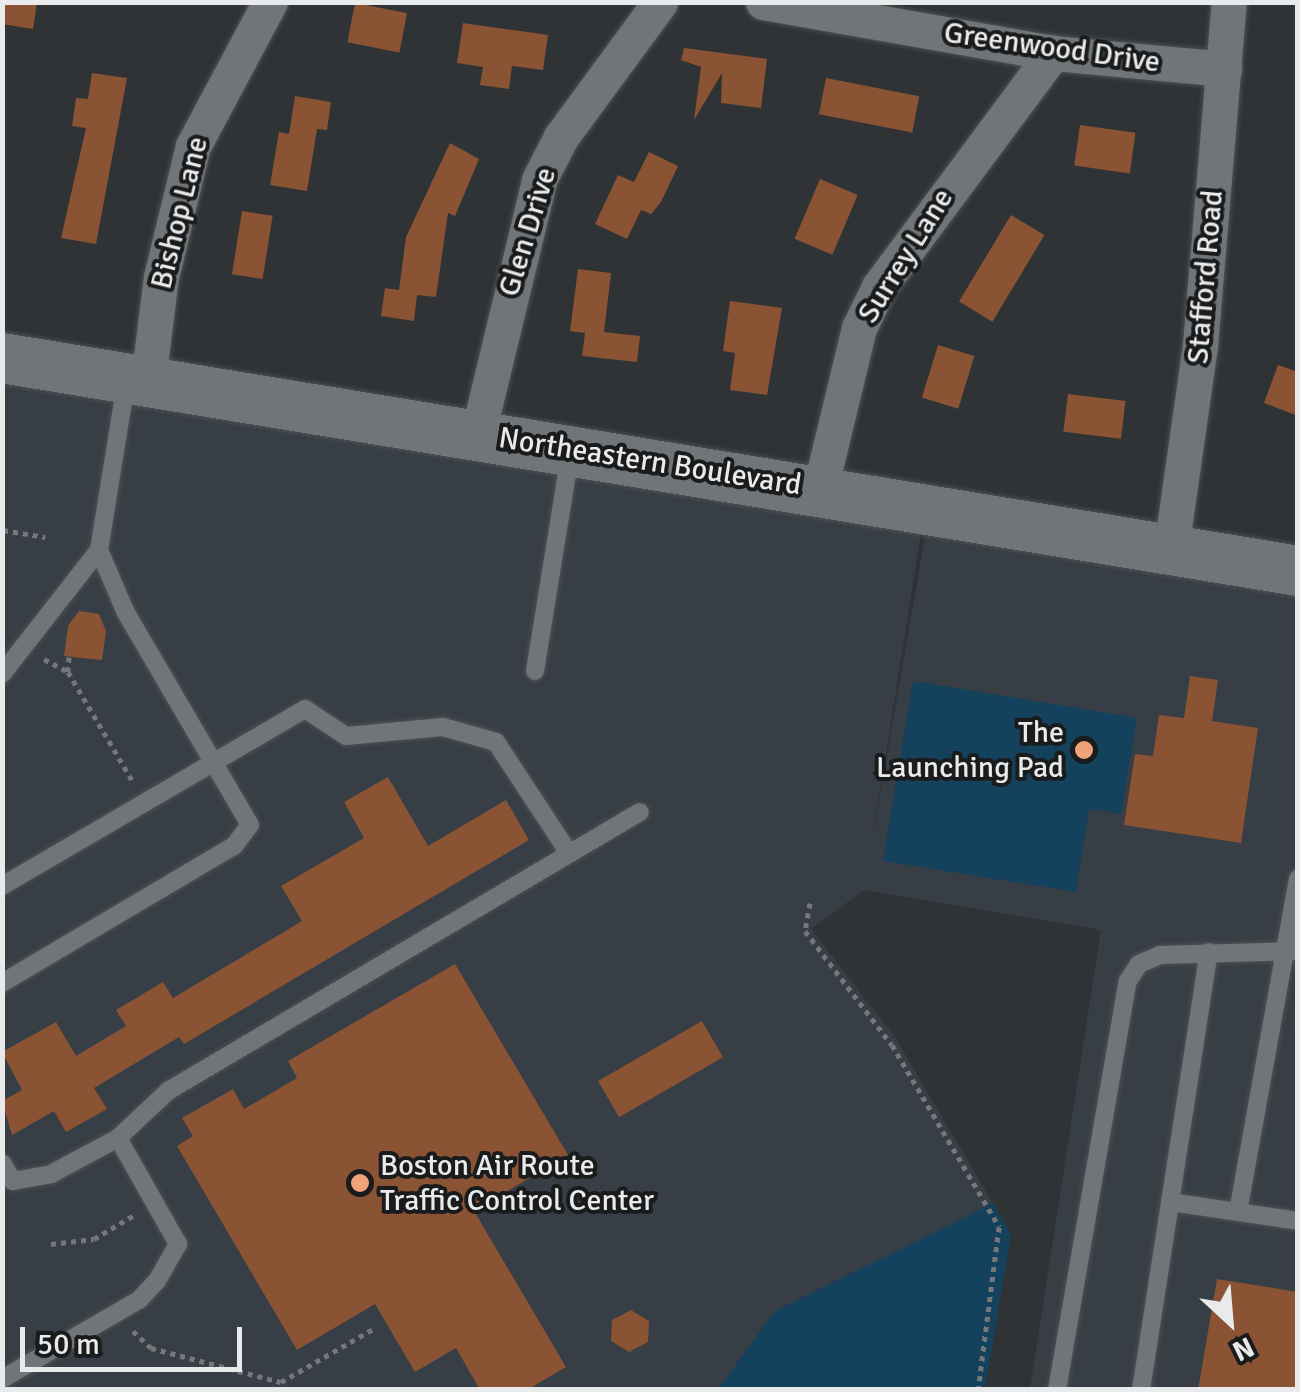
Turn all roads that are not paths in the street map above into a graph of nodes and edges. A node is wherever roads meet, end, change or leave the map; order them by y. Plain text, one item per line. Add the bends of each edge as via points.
1 (270, 2) edge
2 (660, 2) edge
3 (763, 2) edge
4 (1229, 2) edge
5 (1054, 53) junction
6 (1224, 69) junction
7 (2, 358) edge
8 (138, 380) junction
9 (478, 434) junction
10 (570, 450) junction
11 (820, 490) junction
12 (1172, 549) junction
13 (99, 550) junction
14 (1298, 571) edge
15 (535, 671) dead end
16 (2, 674) edge
17 (215, 760) junction
18 (640, 812) dead end
19 (568, 853) junction
20 (1298, 878) edge
21 (2, 886) edge
22 (1291, 950) edge
23 (1209, 952) junction
24 (2, 984) edge
25 (118, 1138) junction
26 (2, 1163) edge
27 (1170, 1202) junction
28 (1238, 1212) junction
29 (1298, 1221) edge
30 (2, 1379) edge
31 (1057, 1390) edge
32 (1140, 1390) edge

1 - 8 street, Bishop Lane via 208,112 188,163
2 - 9 street, Glen Drive via 561,137 540,180 523,227
3 - 5 street, Greenwood Drive
4 - 6 street, Stafford Road
5 - 6 street, Greenwood Drive
5 - 11 street, Surrey Lane via 879,287 855,344
6 - 12 street, Stafford Road via 1200,345
7 - 8 street, Northeastern Boulevard
8 - 9 street, Northeastern Boulevard
8 - 13 lane
9 - 10 street, Northeastern Boulevard
10 - 11 street, Northeastern Boulevard
10 - 15 lane
11 - 12 street, Northeastern Boulevard
12 - 14 street, Northeastern Boulevard
13 - 16 lane
13 - 17 lane via 126,613
17 - 19 lane via 304,709 346,736 443,727 475,732 510,757
17 - 21 lane
17 - 24 lane via 250,826 245,837
18 - 19 lane
19 - 25 lane via 194,1070
20 - 22 lane
22 - 23 lane
22 - 28 lane
23 - 27 lane
23 - 31 lane via 1160,955 1140,964 1128,982
25 - 26 lane via 51,1174 13,1180
25 - 30 lane via 178,1244 158,1281 120,1312
27 - 28 lane
27 - 32 lane
28 - 29 lane

